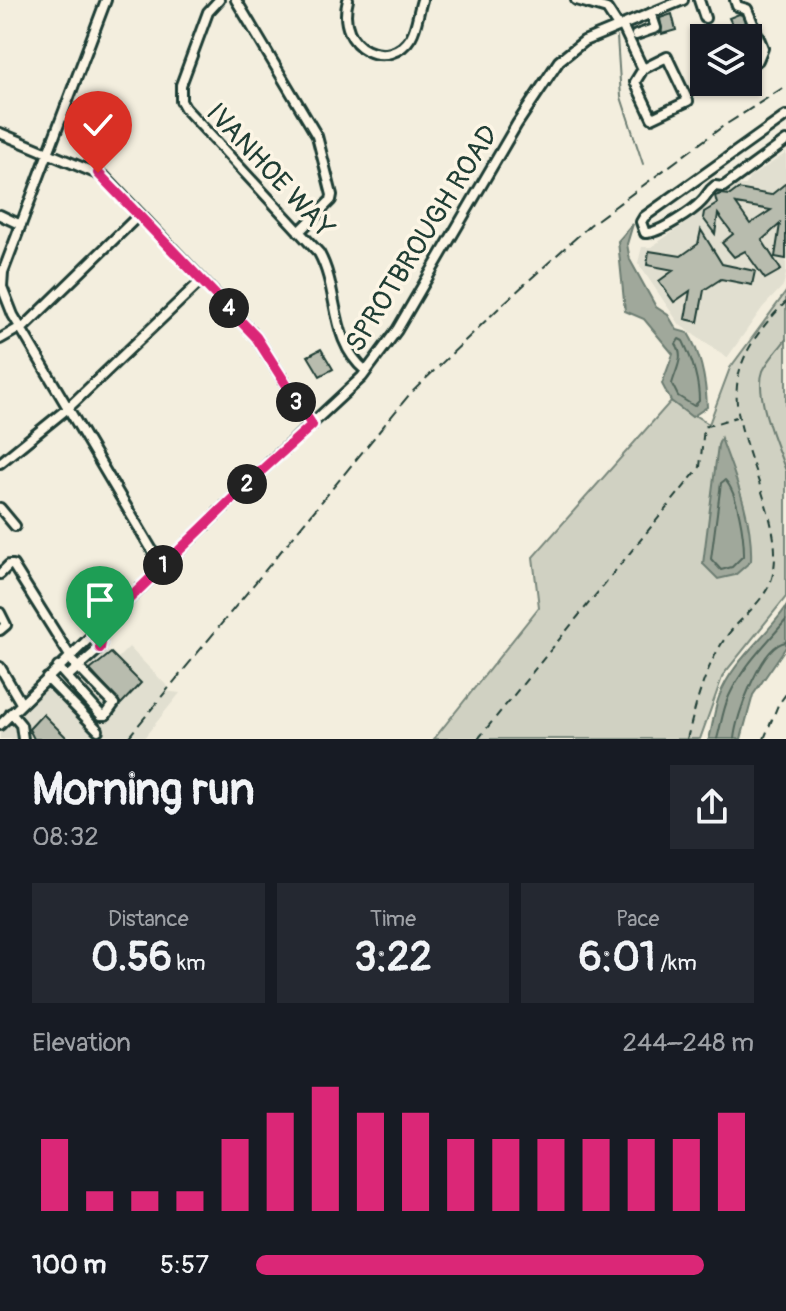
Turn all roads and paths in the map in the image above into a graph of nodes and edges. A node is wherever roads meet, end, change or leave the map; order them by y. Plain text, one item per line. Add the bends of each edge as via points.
1 (106, 0) edge
2 (219, 0) edge
3 (236, 0) edge
4 (348, 0) edge
5 (422, 0) edge
6 (576, 0) edge
7 (683, 0) edge
8 (699, 0) edge
9 (735, 0) edge
10 (651, 13) junction
11 (705, 18) dead end
12 (753, 24) edge
13 (620, 26) junction
14 (636, 35) dead end
15 (643, 69) junction
16 (786, 116) edge
17 (0, 133) edge
18 (786, 141) edge
19 (49, 153) junction
20 (703, 175) junction
21 (712, 188) junction
22 (140, 214) junction
23 (0, 215) edge
24 (21, 225) junction
25 (299, 232) junction
26 (1, 279) edge
27 (202, 280) junction
28 (786, 302) edge
29 (21, 328) junction
30 (0, 339) edge
31 (366, 371) junction
32 (68, 408) junction
33 (738, 417) junction
34 (312, 425) junction
35 (0, 463) edge
36 (0, 508) edge
37 (15, 526) dead end
38 (162, 567) junction
39 (0, 574) edge
40 (0, 613) edge
41 (3, 628) edge
42 (93, 634) junction
43 (69, 657) junction
44 (0, 667) edge
45 (58, 667) junction
46 (78, 667) junction
47 (67, 677) junction
48 (47, 678) junction
49 (786, 694) edge
50 (21, 703) junction
51 (11, 713) junction
52 (0, 725) edge
53 (98, 730) dead end
54 (23, 739) edge
55 (478, 739) edge
56 (687, 739) edge
57 (764, 739) edge

1 - 19 street
2 - 25 street, IVANHOE WAY via 208,12 181,85 181,101
3 - 25 street via 323,152 331,200
4 - 5 street via 344,18 349,33 359,46 375,53 393,51 412,36
6 - 13 street via 607,9
7 - 10 street, SPROTBROUGH ROAD
8 - 11 street
9 - 12 street via 747,9
10 - 13 street, SPROTBROUGH ROAD
10 - 14 street via 656,28
13 - 15 street
13 - 31 street, SPROTBROUGH ROAD via 584,41 559,61 397,330
15 - 15 street via 667,57 688,101 652,118 635,82
16 - 20 street
17 - 19 street
18 - 21 street via 723,187
19 - 22 street via 105,177
19 - 24 street
20 - 21 street
20 - 21 street via 644,217 645,233 656,232 700,203
22 - 27 street
22 - 29 street
23 - 24 street
24 - 26 street
25 - 31 street, IVANHOE WAY via 324,261 337,324 350,354
26 - 29 street
27 - 32 street
27 - 34 street via 256,337
28 - 33 path via 748,349 736,380
29 - 30 street
29 - 32 street
31 - 34 street, SPROTBROUGH ROAD
32 - 35 street
32 - 38 street
33 - 55 path via 704,427 700,467
33 - 56 path via 773,528 773,577 726,638 698,695
34 - 38 street, SPROTBROUGH ROAD
36 - 37 street
38 - 42 street, SPROTBROUGH ROAD
39 - 43 street via 13,565
40 - 41 street
42 - 43 street, SPROTBROUGH ROAD
42 - 46 street via 101,646
43 - 45 street, SPROTBROUGH ROAD
43 - 46 street
44 - 50 street
45 - 47 street
45 - 48 street, SPROTBROUGH ROAD
46 - 47 street
46 - 47 street via 114,704 106,715
48 - 50 street, SPROTBROUGH ROAD
48 - 53 street
49 - 57 path
50 - 51 street, SPROTBROUGH ROAD
51 - 52 street, SPROTBROUGH ROAD
51 - 54 street via 21,725

